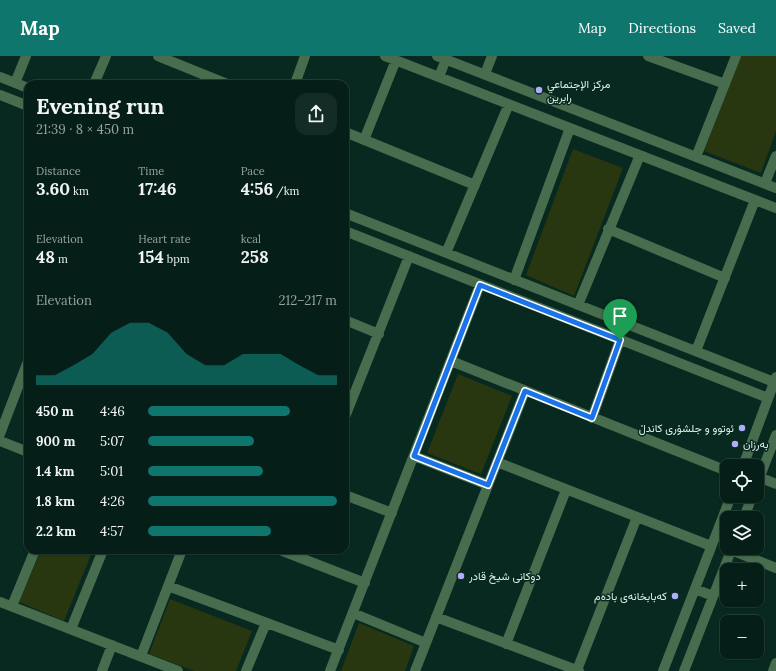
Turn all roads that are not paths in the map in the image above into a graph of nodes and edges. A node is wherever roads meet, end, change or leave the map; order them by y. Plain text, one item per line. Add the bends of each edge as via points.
1 (26, 56) edge
2 (106, 56) edge
3 (158, 56) edge
4 (305, 56) edge
5 (385, 56) edge
6 (492, 56) edge
7 (736, 56) edge
8 (653, 57) edge
9 (442, 58) edge
10 (396, 60) junction
11 (485, 74) junction
12 (0, 77) edge
13 (439, 77) junction
14 (96, 80) edge
15 (217, 80) edge
16 (296, 80) edge
17 (15, 83) junction
18 (725, 84) junction
19 (24, 86) edge
20 (0, 95) edge
21 (24, 104) edge
22 (509, 104) junction
23 (570, 128) junction
24 (349, 134) edge
25 (364, 140) junction
26 (640, 155) junction
27 (776, 156) edge
28 (696, 157) junction
29 (765, 183) junction
30 (475, 185) junction
31 (776, 188) edge
32 (755, 200) junction
33 (776, 208) edge
34 (349, 215) edge
35 (608, 229) junction
36 (349, 233) edge
37 (446, 253) junction
38 (409, 256) junction
39 (725, 278) junction
40 (514, 280) junction
41 (480, 285) junction
42 (578, 305) junction
43 (349, 322) edge
44 (379, 334) junction
45 (620, 340) junction
46 (696, 351) junction
47 (451, 361) junction
48 (24, 378) edge
49 (775, 380) edge
50 (525, 391) junction
51 (768, 398) junction
52 (349, 406) edge
53 (592, 418) junction
54 (0, 434) edge
55 (776, 435) edge
56 (0, 441) edge
57 (24, 450) edge
58 (414, 456) junction
59 (746, 459) edge
60 (497, 462) junction
61 (764, 465) edge
62 (720, 468) edge
63 (764, 481) edge
64 (776, 484) edge
65 (488, 485) junction
66 (566, 490) junction
67 (349, 497) edge
68 (728, 503) edge
69 (392, 513) junction
70 (637, 517) junction
71 (712, 546) junction
72 (34, 554) edge
73 (101, 554) edge
74 (180, 554) edge
75 (290, 554) edge
76 (729, 555) edge
77 (745, 555) edge
78 (776, 568) edge
79 (365, 583) junction
80 (168, 586) junction
81 (695, 589) junction
82 (713, 596) junction
83 (0, 602) edge
84 (12, 606) junction
85 (353, 613) junction
86 (436, 617) junction
87 (266, 623) junction
88 (71, 629) junction
89 (426, 643) junction
90 (506, 644) junction
91 (112, 645) junction
92 (339, 650) junction
93 (141, 656) junction
94 (776, 663) edge
95 (102, 671) edge
96 (178, 671) edge
97 (246, 671) edge
98 (330, 671) edge
99 (415, 671) edge
100 (578, 671) edge
101 (663, 671) edge
102 (684, 671) edge
103 (773, 671) edge

1 - 17 street
2 - 14 street
3 - 15 street
4 - 16 street
5 - 10 street
6 - 11 street
7 - 18 street
8 - 18 street
9 - 11 street
9 - 13 street
10 - 13 street
10 - 25 street
11 - 28 street
12 - 17 street
13 - 22 street
17 - 19 street
18 - 28 street
20 - 21 street
22 - 23 street
22 - 30 street
23 - 26 street
23 - 40 street
24 - 25 street
25 - 30 street
26 - 32 street
26 - 35 street
27 - 29 street
28 - 29 street
29 - 31 street
30 - 37 street
32 - 33 street
32 - 39 street
34 - 37 street
35 - 39 street
35 - 42 street
36 - 38 street
37 - 40 street
38 - 41 street
38 - 44 street
39 - 46 street
40 - 42 street
41 - 45 street
41 - 47 street
42 - 46 street
43 - 44 street
44 - 52 street
45 - 51 street
45 - 53 street
46 - 49 street
47 - 50 street
47 - 58 street
48 - 54 street
49 - 51 street
50 - 53 street
50 - 60 street
51 - 59 street
53 - 62 street
55 - 61 street
56 - 57 street
58 - 65 street
58 - 69 street
60 - 65 street
60 - 66 street
63 - 64 street
65 - 86 street
66 - 70 street
66 - 90 street
67 - 69 street
68 - 71 street
69 - 79 street
70 - 71 street
70 - 100 street
71 - 81 street
72 - 84 street
73 - 88 street
74 - 80 street
75 - 79 street
76 - 82 street
77 - 78 street
79 - 85 street
80 - 87 street
80 - 93 street
81 - 82 street
81 - 101 street
82 - 102 street
83 - 84 street
84 - 88 street
85 - 89 street
85 - 92 street
86 - 89 street
86 - 90 street
87 - 92 street
87 - 97 street
88 - 91 street
89 - 99 street
90 - 100 street
91 - 93 street
91 - 95 street
92 - 98 street
93 - 96 street
94 - 103 street

